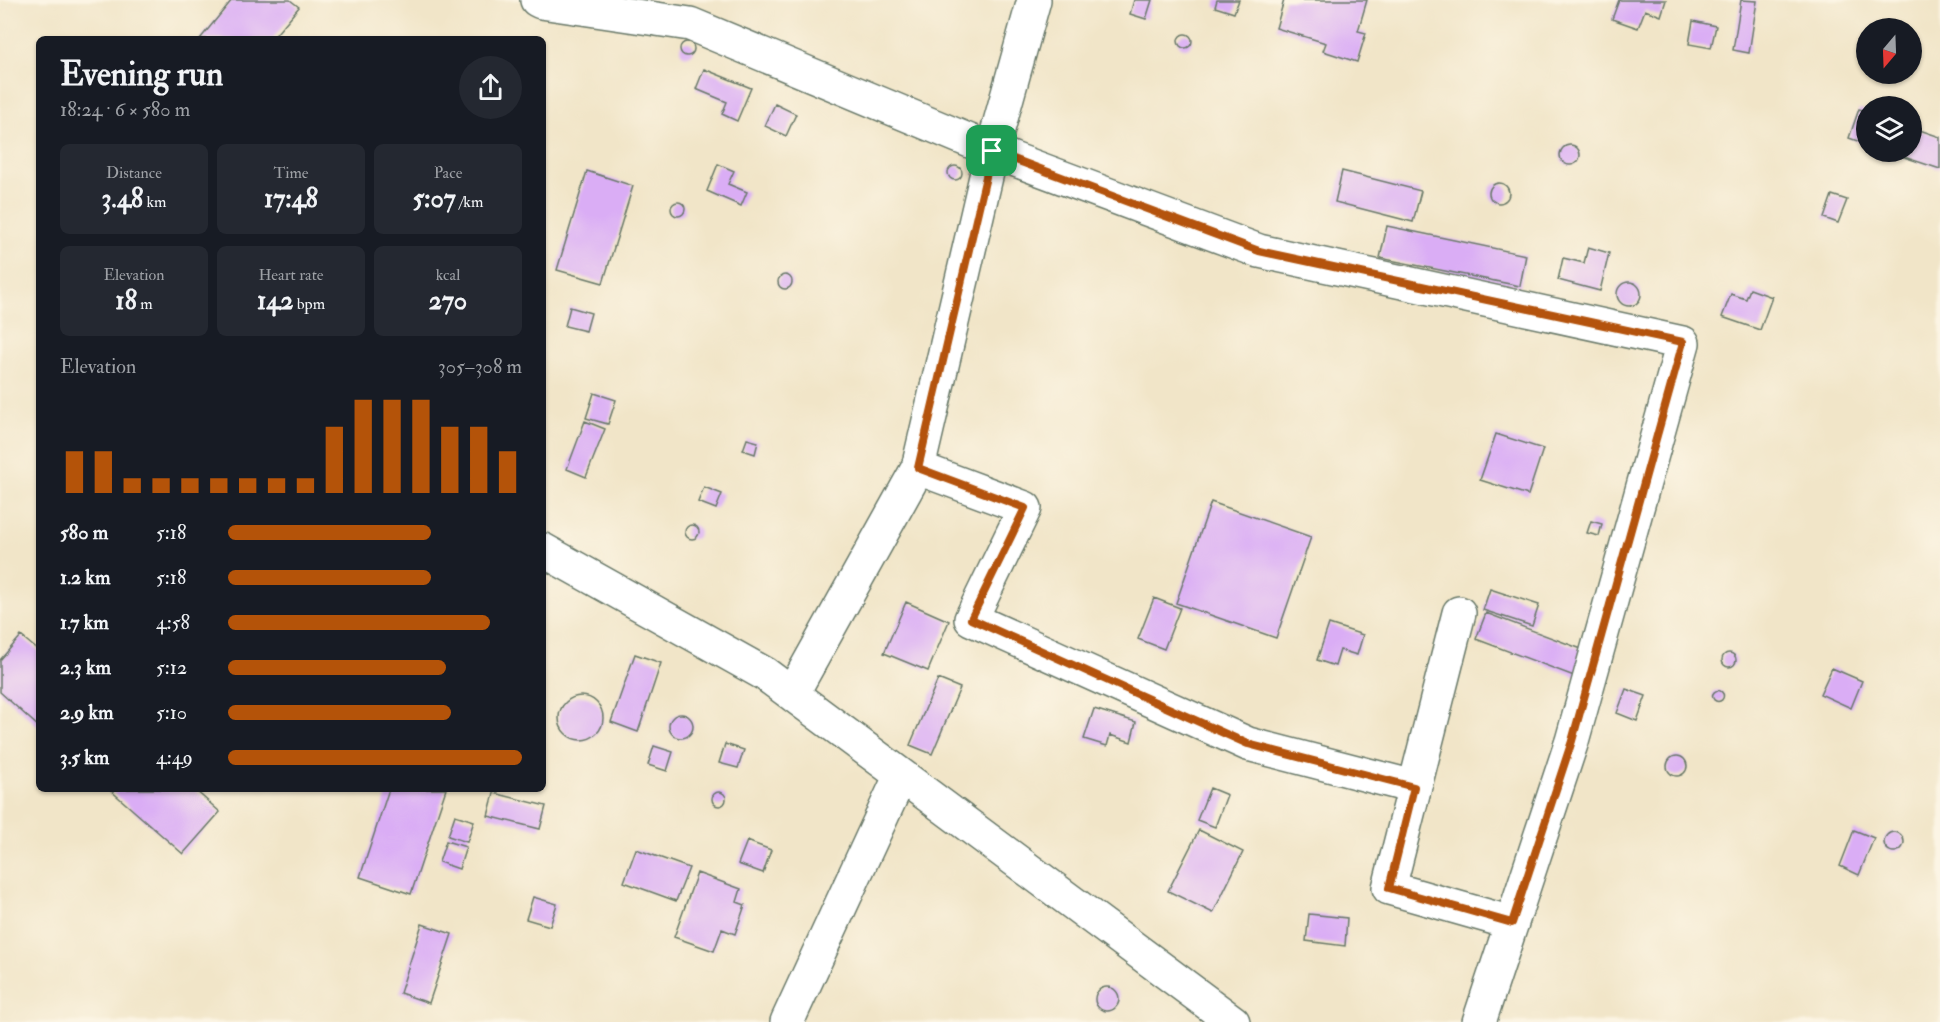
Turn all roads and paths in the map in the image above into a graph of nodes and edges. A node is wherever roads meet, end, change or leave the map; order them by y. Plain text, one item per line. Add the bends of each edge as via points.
1 (537, 0) edge
2 (1034, 0) edge
3 (992, 151) junction
4 (918, 468) junction
5 (546, 552) edge
6 (1458, 613) dead end
7 (792, 694) junction
8 (901, 775) junction
9 (1414, 787) junction
10 (1512, 923) junction
11 (787, 1022) edge
12 (1233, 1022) edge
13 (1479, 1022) edge

1 - 3 street via 690,24
2 - 3 street
3 - 4 street
3 - 10 street via 1259,251 1683,342 1572,741
4 - 7 street
4 - 9 street via 1025,508 971,619 1248,744
5 - 7 street via 765,674
6 - 9 street
7 - 8 street
8 - 11 street
8 - 12 street
9 - 10 street via 1389,888
10 - 13 street

